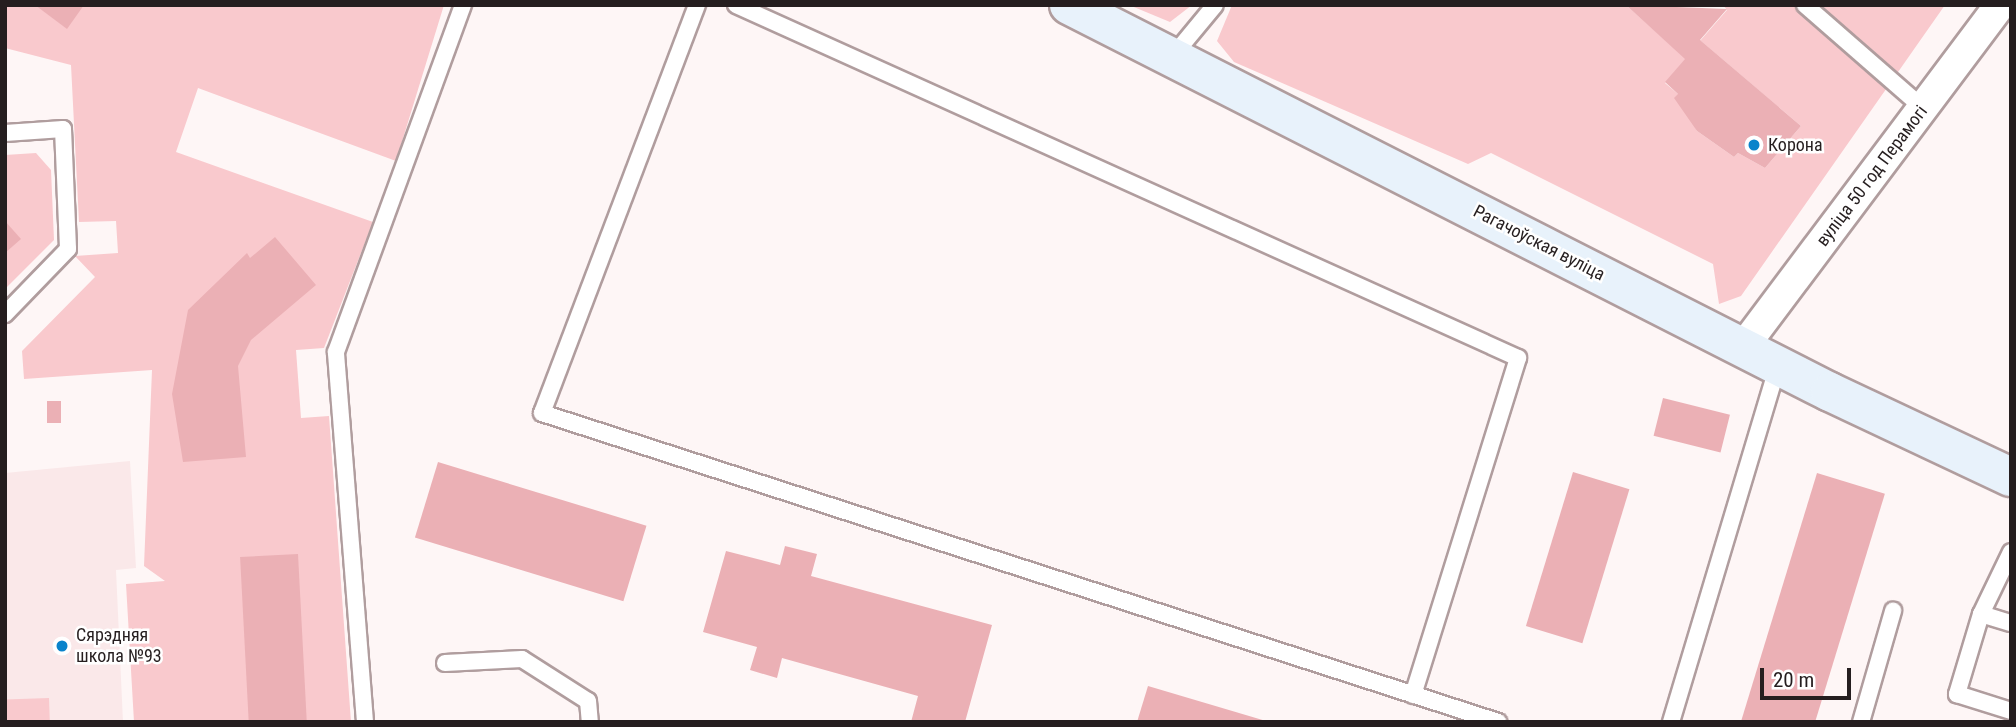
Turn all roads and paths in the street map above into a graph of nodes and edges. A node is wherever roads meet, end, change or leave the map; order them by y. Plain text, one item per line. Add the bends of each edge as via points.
1 (463, 5) edge
2 (697, 5) edge
3 (736, 5) edge
4 (1069, 5) edge
5 (1215, 5) edge
6 (1805, 5) edge
7 (2000, 5) edge
8 (1166, 63) junction
9 (1923, 108) junction
10 (5, 133) edge
11 (5, 314) edge
12 (1744, 346) junction
13 (1778, 365) junction
14 (2011, 477) edge
15 (2011, 552) edge
16 (1893, 611) dead end
17 (1981, 614) junction
18 (2011, 623) edge
19 (446, 663) dead end
20 (1413, 695) junction
21 (2011, 711) edge
22 (365, 722) edge
23 (590, 722) edge
24 (1498, 722) edge
25 (1671, 722) edge
26 (1861, 722) edge

1 - 22 lane via 336,352
2 - 20 lane via 542,413
3 - 20 lane via 1518,358
4 - 8 street, Рагачоўская вуліца
5 - 8 lane
6 - 9 lane
7 - 9 street, вуліца 50 год Перамогі
8 - 12 street, Рагачоўская вуліца
9 - 12 street, вуліца 50 год Перамогі
10 - 11 lane via 63,130 68,249
12 - 13 street, Рагачоўская вуліца
13 - 14 street, Рагачоўская вуліца
13 - 25 lane
15 - 17 lane
16 - 26 lane
17 - 18 lane
17 - 21 lane via 1957,694
19 - 23 lane via 522,659 588,701
20 - 24 lane

